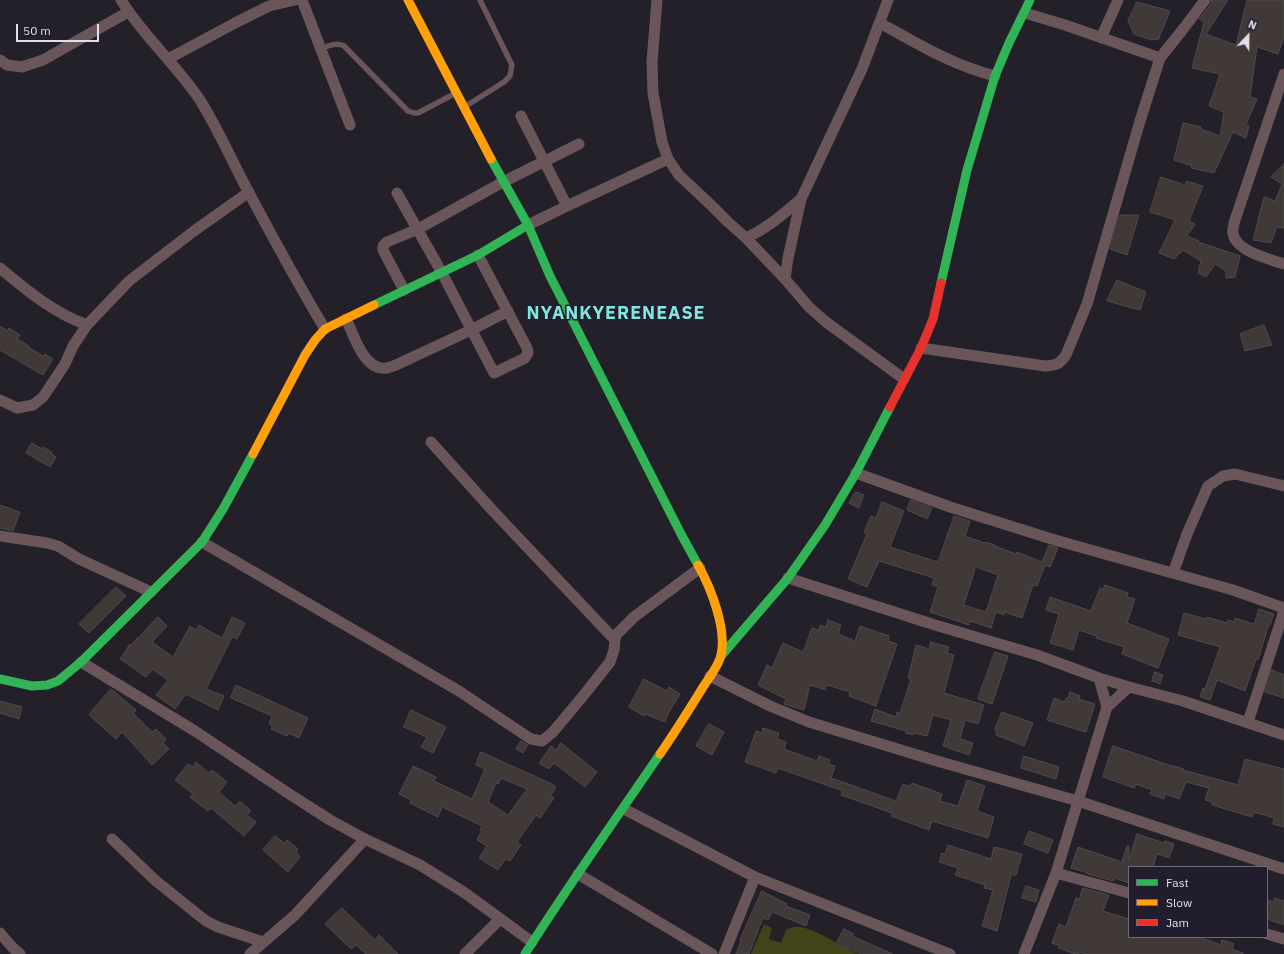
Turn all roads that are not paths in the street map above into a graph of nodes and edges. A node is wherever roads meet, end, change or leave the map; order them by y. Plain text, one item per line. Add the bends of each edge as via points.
1 (121, 0) edge
2 (295, 0) edge
3 (302, 0) edge
4 (408, 0) edge
5 (480, 0) edge
6 (657, 0) edge
7 (888, 0) edge
8 (1030, 0) edge
9 (1118, 0) edge
10 (1205, 0) edge
11 (267, 3) edge
12 (128, 12) junction
13 (1024, 13) junction
14 (880, 23) junction
15 (1101, 38) junction
16 (320, 49) junction
17 (1160, 58) junction
18 (168, 59) junction
19 (0, 60) edge
20 (1284, 74) edge
21 (995, 76) junction
22 (456, 92) junction
23 (464, 107) junction
24 (521, 116) dead end
25 (350, 126) dead end
26 (579, 144) dead end
27 (668, 159) junction
28 (544, 161) junction
29 (503, 182) junction
30 (249, 192) junction
31 (397, 193) dead end
32 (801, 199) junction
33 (567, 206) junction
34 (528, 226) junction
35 (418, 229) junction
36 (746, 238) junction
37 (478, 254) junction
38 (1284, 264) edge
39 (0, 268) edge
40 (442, 273) junction
41 (785, 279) junction
42 (404, 290) junction
43 (508, 311) junction
44 (346, 319) junction
45 (87, 325) junction
46 (325, 330) junction
47 (471, 330) junction
48 (921, 348) junction
49 (904, 379) junction
50 (0, 400) edge
51 (431, 442) dead end
52 (856, 473) junction
53 (1284, 486) edge
54 (0, 536) edge
55 (202, 542) junction
56 (700, 568) junction
57 (1173, 573) junction
58 (788, 578) junction
59 (151, 592) junction
60 (1284, 609) edge
61 (614, 640) junction
62 (721, 656) junction
63 (81, 662) junction
64 (710, 676) junction
65 (1099, 678) junction
66 (0, 680) edge
67 (1129, 687) junction
68 (1108, 707) junction
69 (1248, 722) junction
70 (1284, 735) edge
71 (1078, 801) junction
72 (624, 809) junction
73 (112, 839) dead end
74 (365, 839) junction
75 (1284, 869) edge
76 (1056, 873) junction
77 (578, 874) junction
78 (755, 877) junction
79 (1128, 893) edge
80 (500, 920) junction
81 (0, 933) edge
82 (1268, 934) edge
83 (1284, 939) edge
84 (263, 942) junction
85 (532, 942) junction
86 (20, 954) edge
87 (250, 954) edge
88 (465, 954) edge
89 (524, 954) edge
90 (712, 954) edge
91 (724, 954) edge
92 (950, 954) edge
93 (1024, 954) edge

1 - 12 street
2 - 11 street
3 - 16 street
4 - 22 street
5 - 23 lane via 512,65 510,76 504,82
6 - 27 street via 652,62 653,93 662,142
7 - 14 street
8 - 13 street
9 - 15 street
10 - 17 street
11 - 18 street
12 - 18 street
12 - 19 street via 43,60 22,67 7,65
13 - 15 street
13 - 21 street
14 - 21 street via 947,59
14 - 32 street via 862,69
15 - 17 street
16 - 22 lane via 335,44 344,46 408,111 414,113
16 - 25 street
17 - 48 street via 1087,304 1061,362 1045,366
18 - 30 street via 199,99
20 - 38 street via 1232,233 1243,248
21 - 48 street via 967,170 933,319
22 - 23 street
23 - 29 street
24 - 28 street
26 - 28 street
27 - 33 street
27 - 36 street via 679,175
28 - 29 street
28 - 33 street
29 - 34 street
29 - 35 street
30 - 45 street via 129,281
30 - 46 street
31 - 35 street
32 - 36 street via 762,230
32 - 41 street
33 - 34 street
34 - 37 street
34 - 56 street via 550,276
35 - 40 street
35 - 42 street via 383,246
36 - 41 street
37 - 40 street
37 - 43 street
39 - 45 street via 31,294 72,320
40 - 42 street
40 - 47 street
41 - 49 street via 826,322
42 - 44 street
43 - 47 street
43 - 47 street via 527,348 525,358 494,373
44 - 46 street
44 - 47 street via 364,357 371,364 386,368
45 - 50 street via 44,397 33,405 17,408
46 - 55 street via 305,355 260,444
48 - 49 street
49 - 52 street
51 - 61 street
52 - 57 street via 950,507
52 - 58 street via 825,525
53 - 57 street via 1235,474 1223,476 1208,486
54 - 59 street via 58,546
55 - 59 street
55 - 61 street via 459,691 531,739 542,741 553,732 610,662
56 - 61 street via 634,617
56 - 62 street via 720,621
57 - 60 street via 1233,590
58 - 62 street
58 - 65 street via 1037,655
59 - 63 street
60 - 69 street
62 - 64 street
63 - 66 street via 58,681 47,685 32,686
63 - 74 street via 195,731 330,820
64 - 71 street via 809,722
64 - 72 street
65 - 67 street
65 - 68 street
67 - 68 street
67 - 69 street
68 - 71 street
69 - 70 street
71 - 75 street
71 - 76 street
72 - 77 street
72 - 78 street
73 - 84 street via 156,881 206,921 218,928
74 - 80 street via 420,865 465,893
74 - 84 street via 295,915
76 - 79 street
76 - 93 street
77 - 85 street
77 - 90 street
78 - 91 street
78 - 92 street
80 - 85 street
80 - 88 street
81 - 86 street
82 - 83 street
84 - 87 street
85 - 89 street

